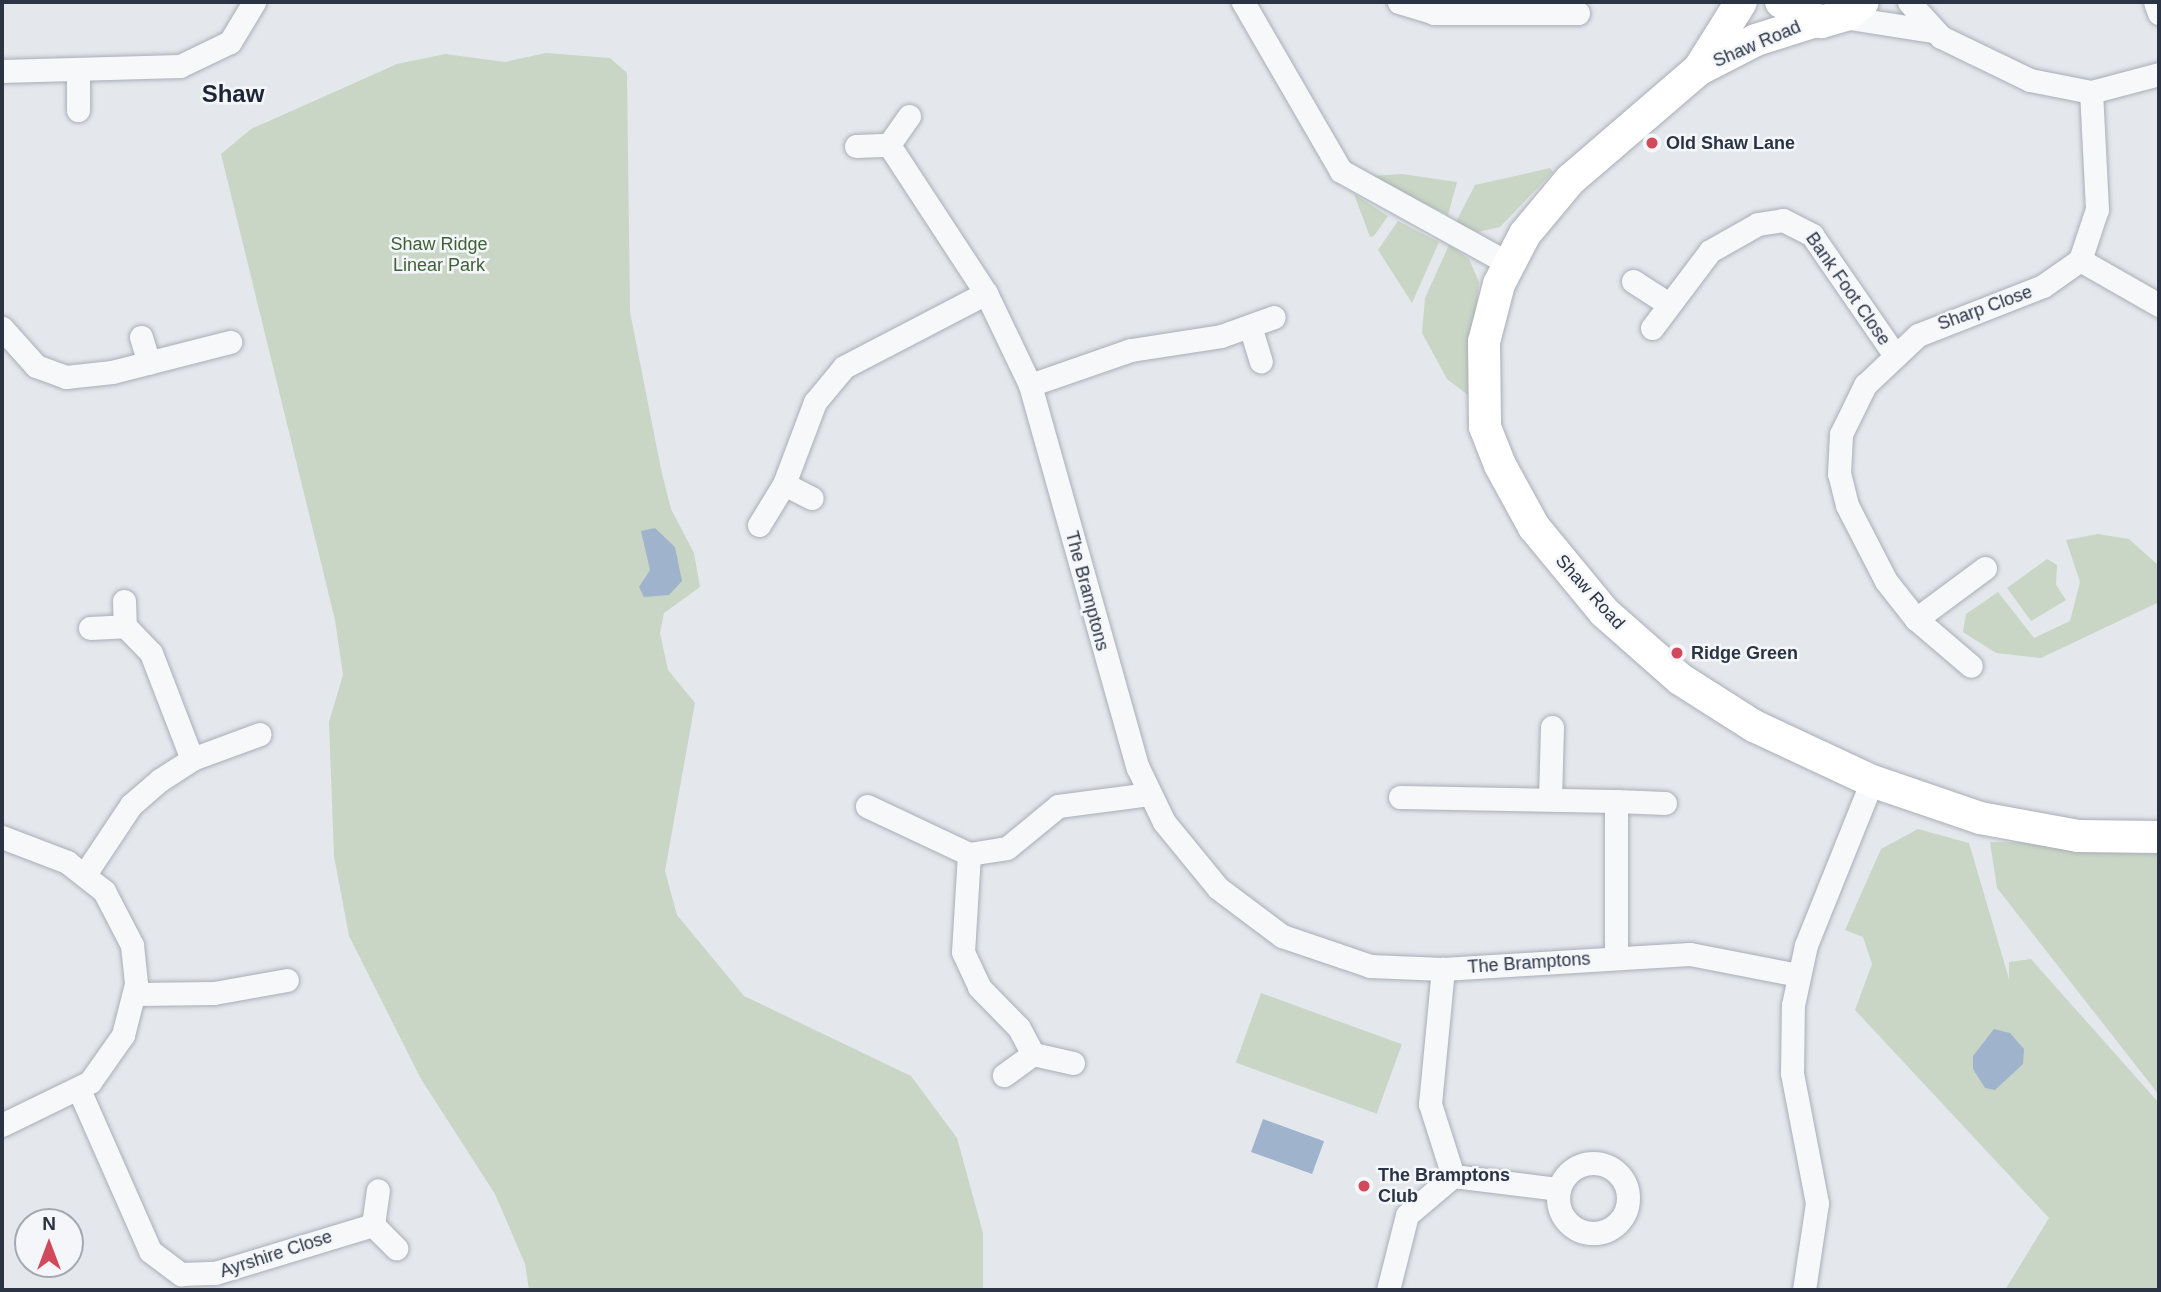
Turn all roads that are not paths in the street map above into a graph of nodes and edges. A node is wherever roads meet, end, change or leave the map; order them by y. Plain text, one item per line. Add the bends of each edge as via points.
1 (254, 2) edge
2 (1243, 2) edge
3 (1399, 2) edge
4 (1741, 2) edge
5 (1781, 2) edge
6 (1909, 2) edge
7 (2155, 2) edge
8 (1541, 7) edge
9 (1578, 13) dead end
10 (1841, 13) edge
11 (2159, 13) edge
12 (1932, 31) junction
13 (1699, 70) junction
14 (2, 71) edge
15 (78, 71) junction
16 (2159, 75) edge
17 (2091, 92) junction
18 (78, 110) dead end
19 (909, 116) dead end
20 (889, 145) junction
21 (856, 146) dead end
22 (2080, 260) junction
23 (1508, 263) junction
24 (1633, 281) dead end
25 (986, 293) junction
26 (1667, 303) junction
27 (2159, 306) edge
28 (1274, 317) dead end
29 (1250, 326) junction
30 (2, 328) edge
31 (1652, 328) dead end
32 (141, 337) dead end
33 (230, 342) dead end
34 (1894, 354) junction
35 (1261, 361) dead end
36 (149, 363) junction
37 (1030, 386) junction
38 (784, 484) junction
39 (811, 498) dead end
40 (759, 525) dead end
41 (1985, 568) dead end
42 (124, 601) dead end
43 (1916, 619) junction
44 (125, 626) junction
45 (90, 628) dead end
46 (1971, 666) dead end
47 (1552, 727) dead end
48 (260, 734) dead end
49 (192, 759) junction
50 (1872, 782) junction
51 (1149, 794) junction
52 (1399, 797) dead end
53 (1550, 799) junction
54 (1616, 801) junction
55 (1665, 803) dead end
56 (867, 806) dead end
57 (2, 837) edge
58 (2159, 837) edge
59 (968, 854) junction
60 (85, 874) junction
61 (1616, 957) junction
62 (1443, 970) junction
63 (1798, 975) junction
64 (287, 980) dead end
65 (136, 994) junction
66 (1033, 1054) junction
67 (1073, 1063) dead end
68 (1004, 1075) dead end
69 (79, 1092) junction
70 (2, 1125) edge
71 (1453, 1176) junction
72 (1559, 1189) dead end
73 (378, 1190) dead end
74 (373, 1225) junction
75 (396, 1248) dead end
76 (1388, 1290) edge
77 (1804, 1290) edge

1 - 15 street via 239,33 208,56 147,71
2 - 23 street via 1341,171
3 - 8 street via 1434,13
4 - 13 street, Shaw Road
5 - 10 street
6 - 12 street
7 - 11 street
8 - 9 street
10 - 12 street
10 - 13 street, Shaw Road via 1756,40
12 - 17 street via 1999,68
13 - 23 street, Shaw Road via 1570,180
14 - 15 street
15 - 18 street
16 - 17 street
17 - 22 street via 2097,209
19 - 20 street
20 - 21 street
20 - 25 street, The Bramptons
22 - 27 street
22 - 34 street, Sharp Close via 2043,286 1940,323
23 - 50 street, Shaw Road via 1487,324 1485,427 1534,527 1591,598 1680,679 1754,726
24 - 26 street
25 - 37 street, The Bramptons
25 - 38 street via 844,367 806,421
26 - 31 street, Bank Foot Close
26 - 34 street, Bank Foot Close via 1698,261 1721,242 1769,220 1790,221 1812,235
28 - 29 street
29 - 35 street
29 - 37 street via 1131,350
30 - 36 street via 30,361 58,376
32 - 36 street
33 - 36 street
34 - 43 street, Sharp Close via 1850,408 1838,448 1839,474 1878,566
37 - 51 street, The Bramptons via 1113,690
38 - 39 street
38 - 40 street
41 - 43 street
42 - 44 street
43 - 46 street, Sharp Close
44 - 45 street
44 - 49 street via 158,666
47 - 53 street
48 - 49 street
49 - 60 street via 131,805
50 - 58 street, Shaw Road via 2005,824 2078,836
50 - 63 street
51 - 59 street via 1058,807 1007,848
51 - 62 street, The Bramptons via 1216,886 1282,936 1340,960
52 - 53 street
53 - 54 street
54 - 55 street
54 - 61 street, The Bramptons
56 - 59 street
57 - 60 street
59 - 66 street via 963,952 979,987 1019,1028
60 - 65 street via 124,923
61 - 62 street, The Bramptons
61 - 63 street, The Bramptons via 1700,955
62 - 71 street, The Bramptons via 1430,1104
63 - 77 street via 1792,1073 1818,1214
64 - 65 street via 214,993
65 - 69 street via 113,1053
66 - 67 street
66 - 68 street
69 - 70 street
69 - 74 street, Ayrshire Close via 150,1251 181,1274 215,1273
71 - 72 street
71 - 76 street via 1407,1215
73 - 74 street
74 - 75 street

